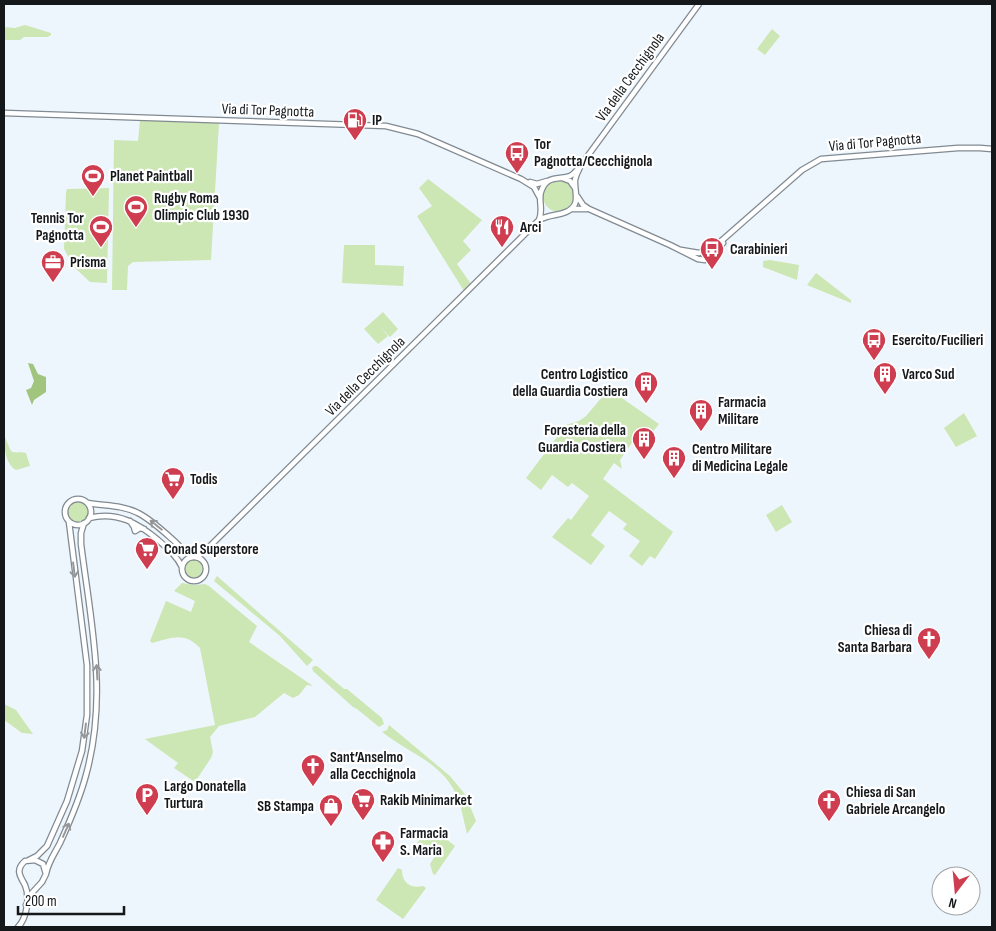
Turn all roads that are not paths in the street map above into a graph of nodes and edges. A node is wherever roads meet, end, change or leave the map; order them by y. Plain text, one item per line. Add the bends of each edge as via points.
1 (699, 4) edge
2 (4, 113) edge
3 (992, 149) edge
4 (581, 165) junction
5 (561, 178) junction
6 (521, 179) junction
7 (548, 181) junction
8 (575, 188) junction
9 (577, 195) junction
10 (541, 201) junction
11 (571, 209) junction
12 (589, 209) junction
13 (555, 214) junction
14 (539, 220) junction
15 (88, 503) junction
16 (90, 518) junction
17 (69, 522) junction
18 (84, 523) junction
19 (207, 549) junction
20 (195, 557) junction
21 (205, 561) junction
22 (182, 567) junction
23 (29, 860) junction
24 (46, 874) junction
25 (23, 883) junction
26 (38, 885) junction
27 (26, 905) junction
28 (18, 927) edge

1 - 4 street, Via della Cecchignola
2 - 6 street, Via di Tor Pagnotta via 382,126 418,134
3 - 12 street, Via di Tor Pagnotta via 958,148 821,159 802,170 706,259 698,259
4 - 5 street, Via della Cecchignola via 573,174
4 - 8 street, Via della Cecchignola
5 - 7 street, Via della Cecchignola
5 - 8 street
6 - 7 street, Via di Tor Pagnotta via 537,184
6 - 10 street, Via di Tor Pagnotta via 532,185
7 - 10 street via 542,188
8 - 9 street
9 - 11 street
9 - 12 street, Via di Tor Pagnotta via 582,205
10 - 13 street
10 - 14 street
11 - 12 street, Via di Tor Pagnotta
11 - 13 street, Via della Cecchignola
13 - 14 street, Via della Cecchignola
14 - 19 street, Via della Cecchignola
15 - 16 street
15 - 17 street via 79,499 69,502 65,511
20 -> 15 street via 133,510
16 - 18 street
16 - 22 street via 100,515 127,519 146,530 158,545 174,554
17 - 18 street
17 -> 23 street via 86,658 87,715 82,751 66,803 47,846
24 -> 18 street via 81,792 96,728 97,665 81,544
19 - 20 street, Via della Cecchignola
19 - 21 street
20 - 21 street
20 - 22 street via 184,562
21 - 22 street via 206,572 198,579 185,577
23 - 24 street via 39,862
23 - 25 street via 19,868
24 - 26 street
25 - 26 street
25 - 27 street
26 - 27 street
27 - 28 street via 24,920

